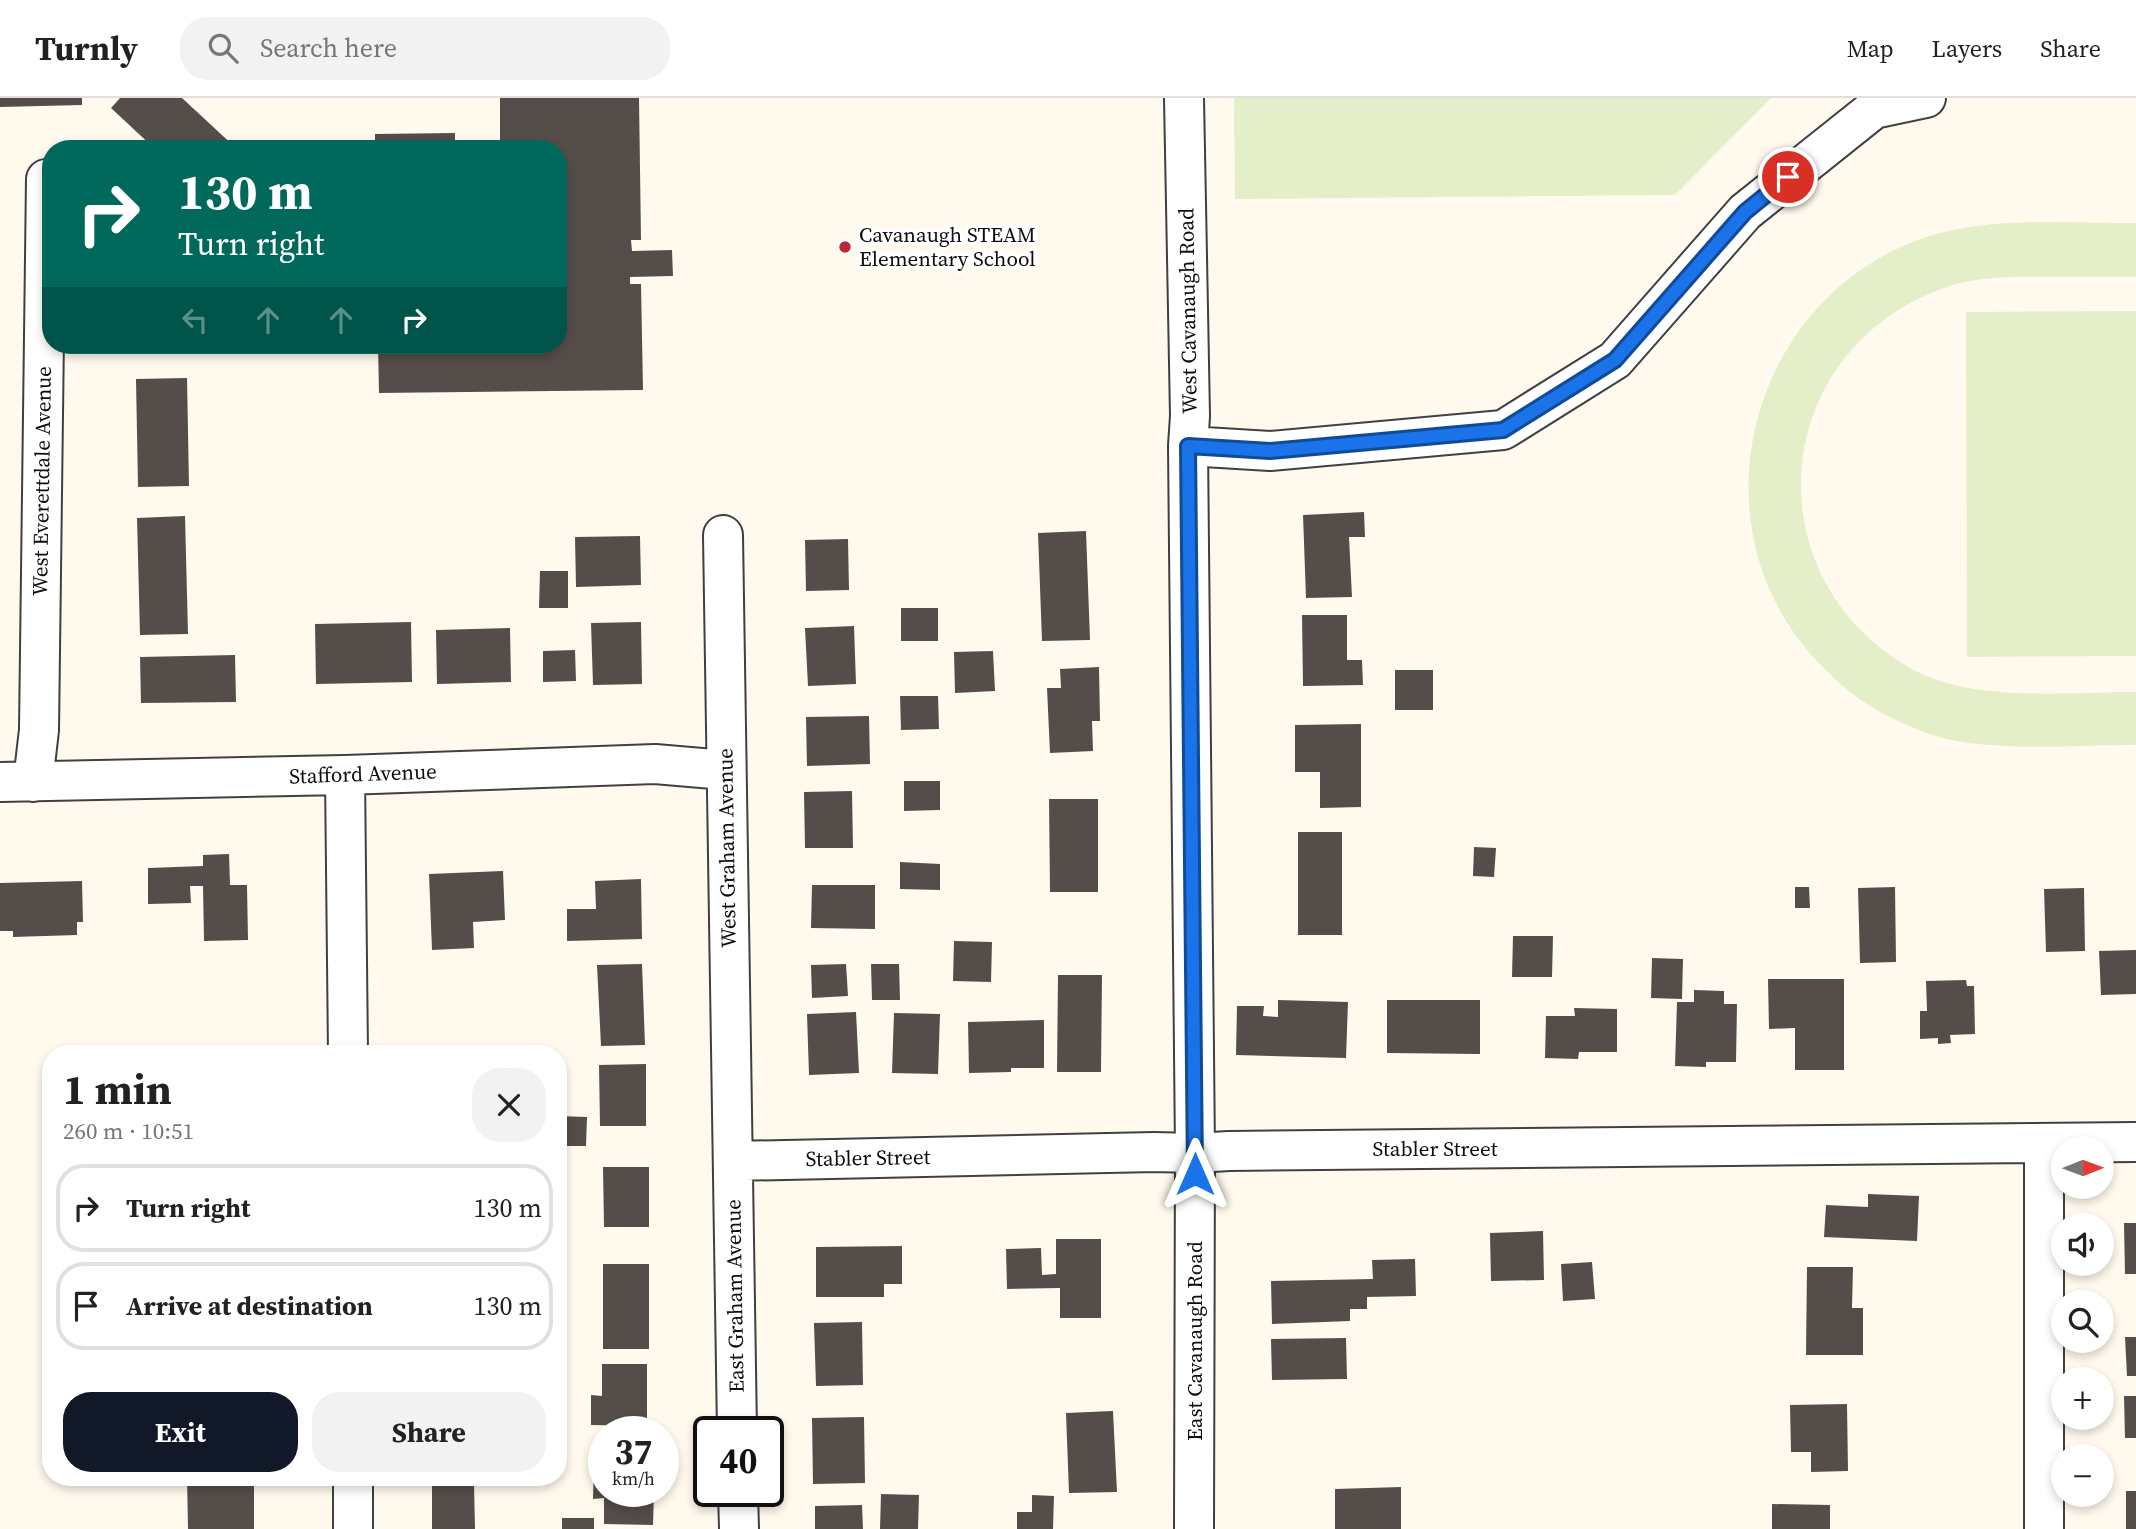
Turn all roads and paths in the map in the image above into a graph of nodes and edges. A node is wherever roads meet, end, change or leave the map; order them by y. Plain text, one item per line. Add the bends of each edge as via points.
1 (1184, 98) edge
2 (1926, 98) edge
3 (44, 354) edge
4 (1188, 446) junction
5 (723, 535) dead end
6 (726, 770) junction
7 (345, 775) junction
8 (17, 782) edge
9 (348, 1045) edge
10 (2136, 1142) edge
11 (2044, 1144) junction
12 (1195, 1153) junction
13 (734, 1161) junction
14 (737, 1416) edge
15 (353, 1486) edge
16 (738, 1507) edge
17 (353, 1529) edge
18 (739, 1529) edge
19 (1194, 1529) edge
20 (2045, 1529) edge

1 - 4 street, West Cavanaugh Road
2 - 4 street via 1874,109 1745,212 1615,360 1503,430 1270,451
3 - 8 street, West Everettdale Avenue via 39,730
4 - 12 street, West Cavanaugh Road
5 - 6 street, West Graham Avenue
6 - 7 street, Stafford Avenue via 655,764
6 - 13 street, West Graham Avenue
7 - 8 street, Stafford Avenue
7 - 9 street
10 - 11 street, Stabler Street
11 - 12 street, Stabler Street
11 - 20 street
12 - 13 street, Stabler Street
12 - 19 street, East Cavanaugh Road
13 - 14 street, East Graham Avenue
15 - 17 street
16 - 18 street

